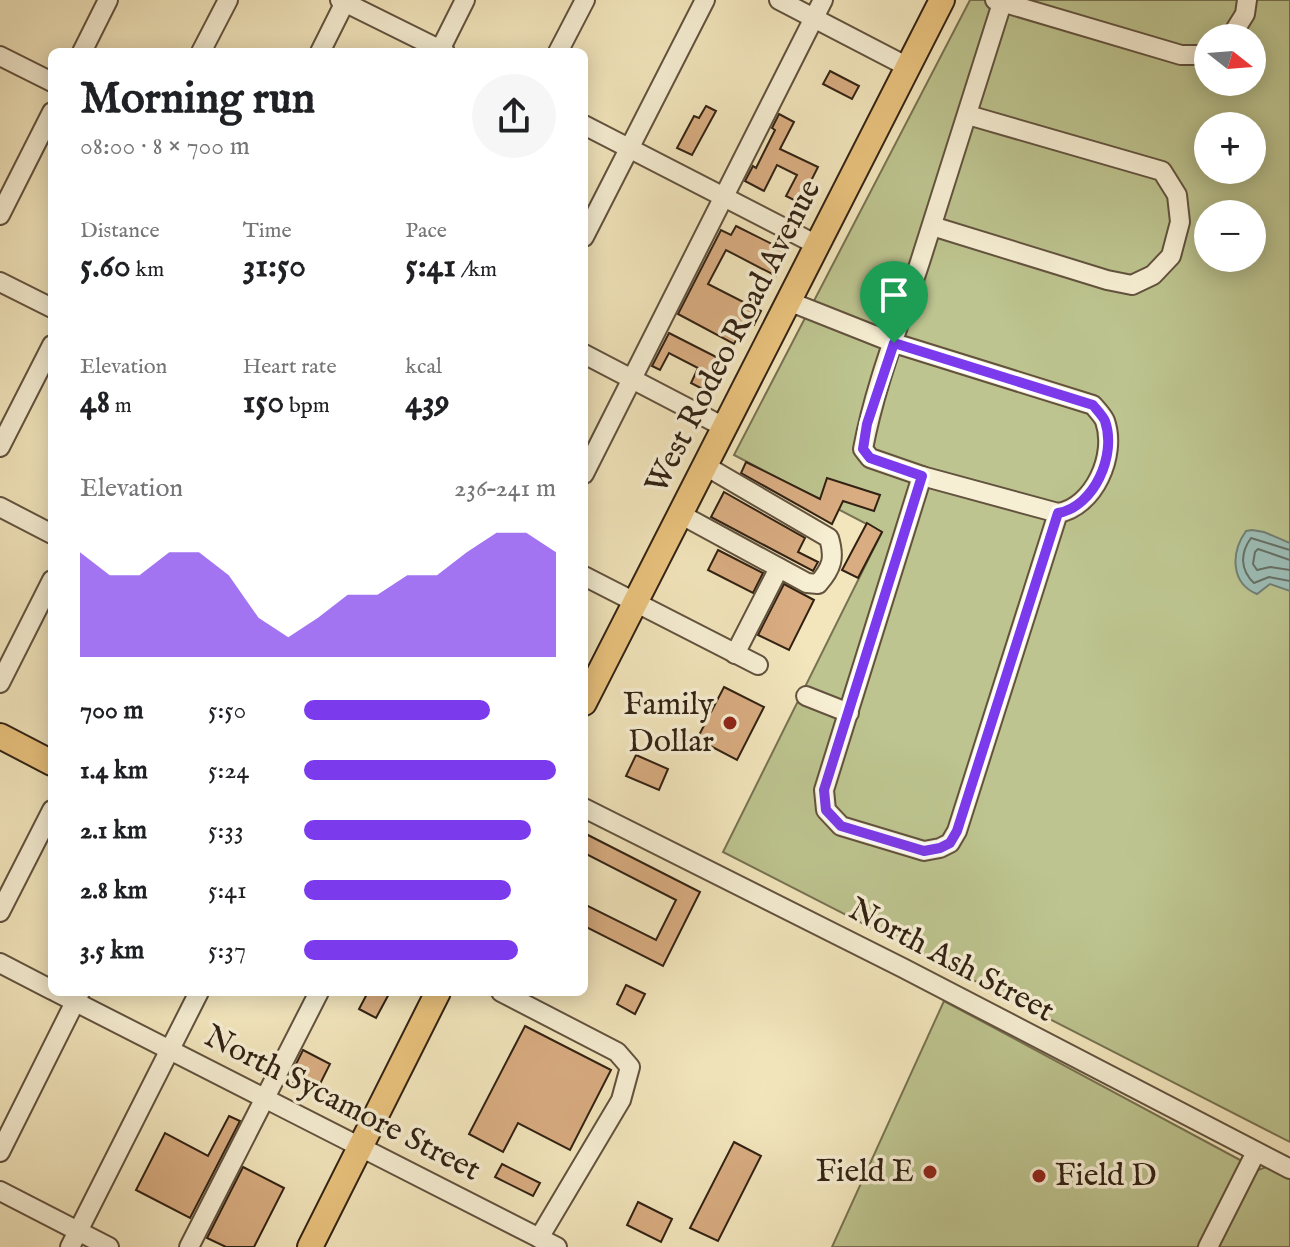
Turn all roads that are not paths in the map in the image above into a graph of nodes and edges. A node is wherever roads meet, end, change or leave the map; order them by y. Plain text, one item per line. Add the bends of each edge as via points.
1 (108, 0) edge
2 (228, 0) edge
3 (465, 0) edge
4 (585, 0) edge
5 (705, 0) edge
6 (779, 0) edge
7 (823, 0) edge
8 (942, 0) edge
9 (1247, 0) edge
10 (344, 1) edge
11 (1000, 1) edge
12 (814, 18) junction
13 (1239, 24) edge
14 (84, 48) edge
15 (203, 48) edge
16 (322, 48) edge
17 (435, 48) edge
18 (442, 48) edge
19 (560, 48) edge
20 (1194, 55) edge
21 (0, 56) edge
22 (908, 67) junction
23 (48, 80) edge
24 (968, 115) junction
25 (48, 120) edge
26 (588, 127) edge
27 (629, 148) junction
28 (723, 196) junction
29 (0, 215) edge
30 (932, 226) junction
31 (588, 229) edge
32 (817, 245) junction
33 (0, 282) edge
34 (788, 301) junction
35 (48, 306) edge
36 (894, 343) junction
37 (48, 353) edge
38 (588, 356) edge
39 (632, 379) junction
40 (724, 427) junction
41 (0, 447) edge
42 (704, 465) junction
43 (588, 466) edge
44 (922, 476) junction
45 (0, 507) edge
46 (1058, 513) junction
47 (680, 514) junction
48 (48, 532) edge
49 (779, 568) junction
50 (588, 578) edge
51 (48, 588) edge
52 (635, 602) junction
53 (735, 654) junction
54 (758, 665) dead end
55 (0, 683) edge
56 (588, 695) edge
57 (806, 696) dead end
58 (849, 713) junction
59 (0, 736) edge
60 (48, 761) edge
61 (588, 810) edge
62 (48, 818) edge
63 (0, 912) edge
64 (0, 963) edge
65 (48, 988) edge
66 (197, 996) edge
67 (317, 996) edge
68 (436, 996) edge
69 (509, 996) edge
70 (78, 997) edge
71 (170, 1050) junction
72 (265, 1099) junction
73 (361, 1147) junction
74 (0, 1152) edge
75 (1256, 1152) junction
76 (1290, 1169) edge
77 (0, 1191) edge
78 (539, 1238) junction
79 (74, 1239) edge
80 (109, 1247) edge
81 (189, 1247) edge
82 (310, 1247) edge
83 (557, 1247) edge
84 (1208, 1247) edge

1 - 14 street
2 - 15 street
3 - 18 street
4 - 19 street
5 - 27 street
6 - 12 street
7 - 12 street
8 - 22 main road, West Rodeo Road Avenue
9 - 13 street
10 - 16 street
10 - 17 street
11 - 20 street
11 - 24 street
12 - 22 street
12 - 28 street
21 - 23 street
22 - 32 main road, West Rodeo Road Avenue
24 - 30 street
24 - 30 street via 1162,171 1177,195 1180,222 1171,256 1153,275 1132,285
25 - 29 street
26 - 27 street
27 - 28 street
27 - 31 street
28 - 32 street
28 - 39 street
30 - 36 street
32 - 34 main road, West Rodeo Road Avenue
33 - 35 street
34 - 36 street
34 - 40 main road, West Rodeo Road Avenue
36 - 44 street via 863,449 870,458
36 - 46 street via 1093,405 1105,420 1104,468 1091,492 1071,511
37 - 41 street
38 - 39 street
39 - 40 street
39 - 43 street
40 - 42 main road, West Rodeo Road Avenue
42 - 47 main road, West Rodeo Road Avenue
42 - 49 street via 829,538 834,555 818,584
44 - 46 street
44 - 58 street
45 - 48 street
46 - 58 street via 950,843 924,851 841,826 826,810 824,790
47 - 49 street
47 - 52 main road, West Rodeo Road Avenue
49 - 53 street
50 - 52 street
51 - 55 street
52 - 53 street
52 - 56 main road, West Rodeo Road Avenue
53 - 54 street
57 - 58 street
59 - 60 main road
61 - 75 street, North Ash Street
62 - 63 street
64 - 65 street, North Sycamore Street
66 - 71 street
67 - 72 street
68 - 73 main road
69 - 78 street via 617,1052 630,1067 621,1100
70 - 71 street, North Sycamore Street
70 - 74 street
71 - 72 street, North Sycamore Street
71 - 79 street
72 - 73 street, North Sycamore Street
72 - 81 street
73 - 78 street, North Sycamore Street
73 - 82 main road
75 - 76 street, North Ash Street
75 - 84 street
77 - 79 street
78 - 83 street, North Sycamore Street
79 - 80 street

